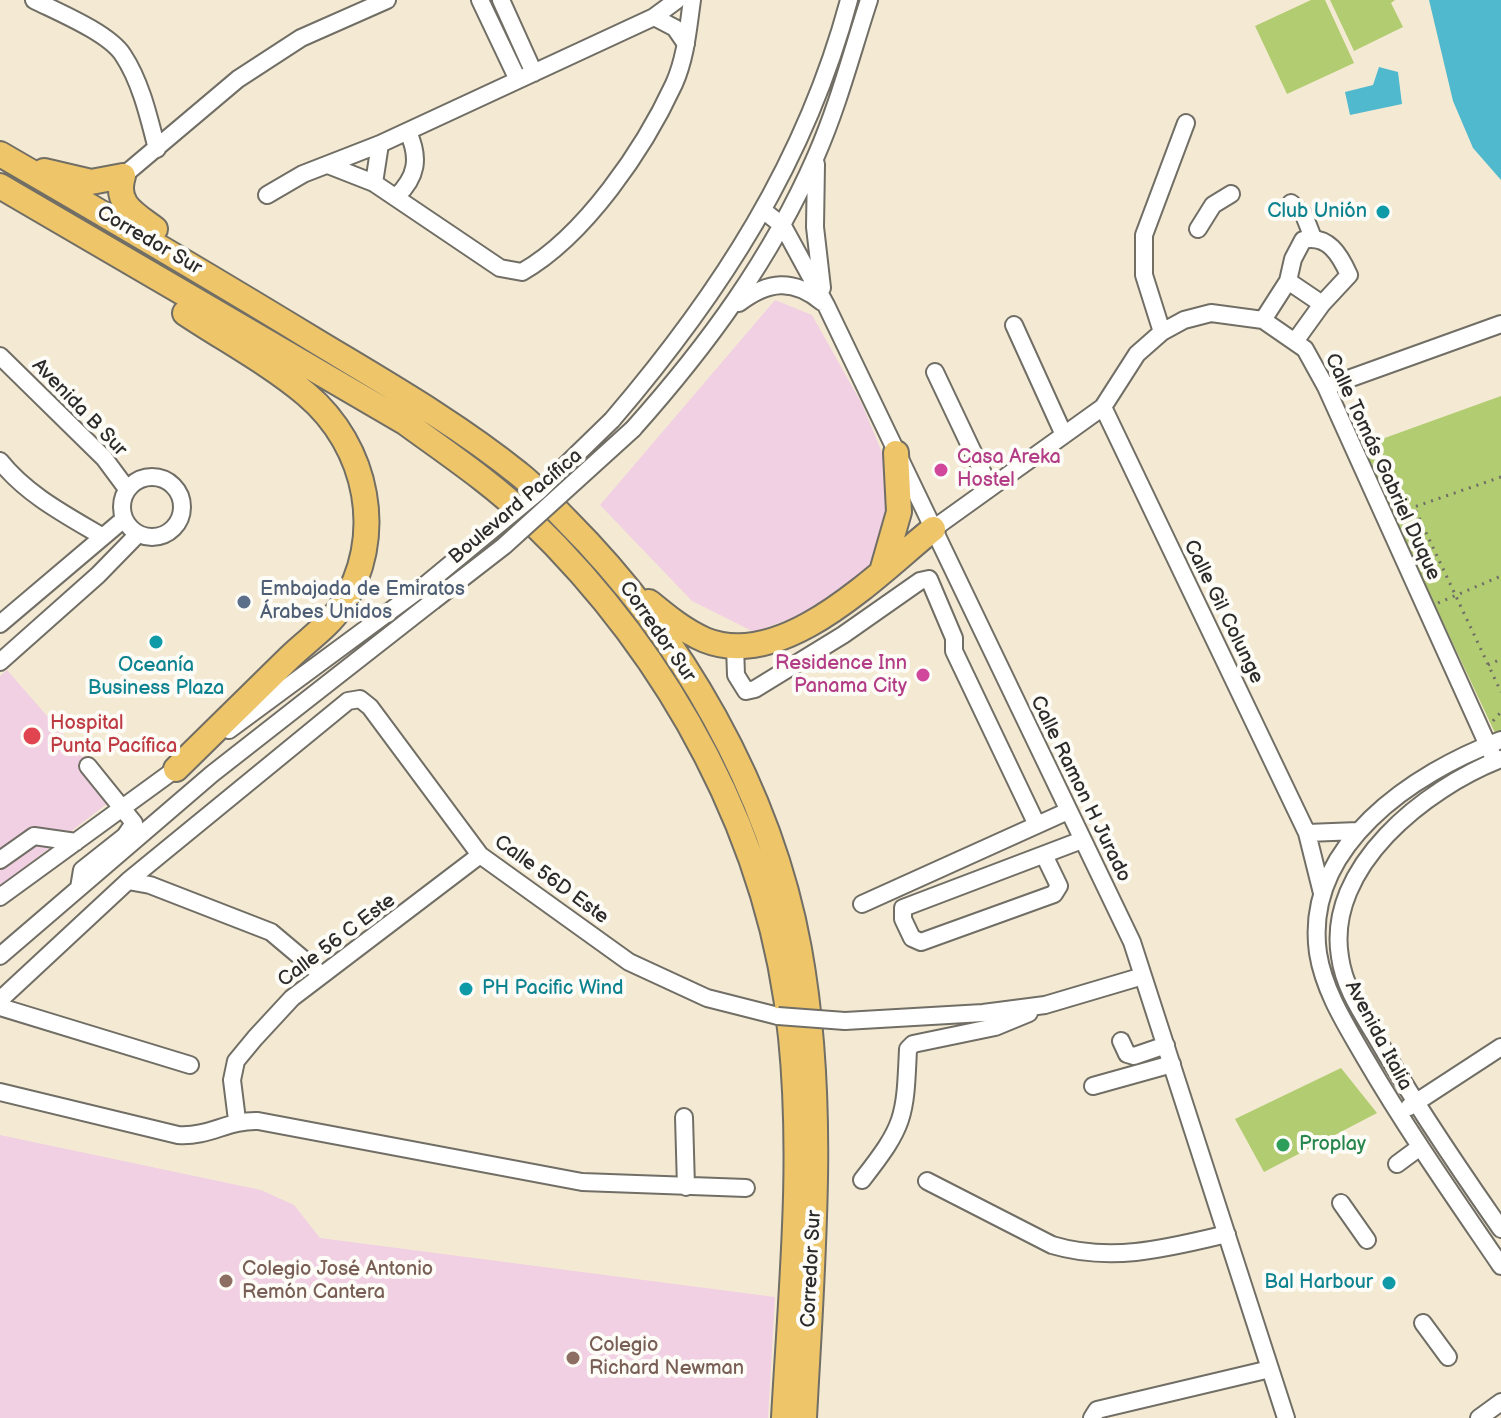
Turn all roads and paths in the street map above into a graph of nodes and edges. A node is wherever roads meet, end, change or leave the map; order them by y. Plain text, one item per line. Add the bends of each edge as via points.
1 (34, 0) edge
2 (387, 0) edge
3 (480, 0) edge
4 (501, 0) edge
5 (677, 0) edge
6 (692, 0) edge
7 (849, 0) edge
8 (869, 0) edge
9 (654, 17) junction
10 (686, 44) junction
11 (534, 73) junction
12 (518, 80) junction
13 (1186, 123) dead end
14 (408, 132) junction
15 (380, 144) junction
16 (157, 149) junction
17 (817, 154) junction
18 (9, 159) edge
19 (328, 165) junction
20 (123, 176) junction
21 (374, 183) junction
22 (0, 186) edge
23 (1231, 194) dead end
24 (267, 195) dead end
25 (396, 197) junction
26 (1291, 203) dead end
27 (764, 211) junction
28 (783, 226) junction
29 (1198, 229) dead end
30 (73, 231) junction
31 (1313, 238) junction
32 (1288, 281) junction
33 (253, 303) junction
34 (1322, 304) junction
35 (826, 305) junction
36 (731, 308) junction
37 (1263, 320) junction
38 (1501, 324) edge
39 (1014, 325) dead end
40 (1162, 332) junction
41 (1296, 340) junction
42 (0, 356) edge
43 (935, 372) dead end
44 (1326, 387) junction
45 (1103, 407) junction
46 (1064, 435) junction
47 (896, 453) junction
48 (0, 461) edge
49 (1501, 477) edge
50 (990, 488) junction
51 (127, 489) junction
52 (124, 519) junction
53 (933, 529) junction
54 (138, 534) junction
55 (103, 537) junction
56 (883, 569) junction
57 (618, 576) junction
58 (1501, 576) edge
59 (428, 594) junction
60 (1453, 597) junction
61 (3, 616) edge
62 (975, 616) junction
63 (954, 638) junction
64 (735, 646) junction
65 (1501, 659) edge
66 (0, 662) edge
67 (1488, 665) junction
68 (1501, 692) edge
69 (1494, 743) edge
70 (1498, 760) edge
71 (88, 766) dead end
72 (176, 769) junction
73 (124, 807) junction
74 (1068, 811) junction
75 (1037, 825) junction
76 (1358, 831) junction
77 (1307, 833) junction
78 (1082, 840) junction
79 (76, 842) junction
80 (480, 855) junction
81 (1044, 855) junction
82 (0, 860) edge
83 (128, 881) junction
84 (79, 888) junction
85 (1322, 893) junction
86 (0, 897) edge
87 (862, 904) dead end
88 (0, 955) edge
89 (322, 975) junction
90 (1143, 976) junction
91 (0, 1000) edge
92 (1045, 1005) junction
93 (0, 1007) edge
94 (1121, 1041) dead end
95 (1166, 1045) junction
96 (1501, 1047) edge
97 (1172, 1064) junction
98 (190, 1065) dead end
99 (1093, 1086) dead end
100 (0, 1092) edge
101 (1416, 1103) junction
102 (1398, 1115) junction
103 (684, 1117) dead end
104 (237, 1120) junction
105 (1420, 1147) junction
106 (1397, 1164) dead end
107 (862, 1180) dead end
108 (927, 1181) dead end
109 (686, 1187) junction
110 (746, 1188) dead end
111 (1341, 1203) dead end
112 (1501, 1229) edge
113 (1227, 1234) junction
114 (1367, 1240) dead end
115 (1501, 1266) edge
116 (1423, 1323) dead end
117 (1448, 1357) dead end
118 (1270, 1369) junction
119 (1501, 1402) edge
120 (784, 1418) edge
121 (804, 1418) edge
122 (1092, 1418) edge
123 (1286, 1418) edge
124 (1479, 1418) edge

1 - 16 street via 91,29 122,53
2 - 16 street via 301,38 238,79
3 - 12 street
4 - 11 street
5 - 9 street
6 - 10 street
7 - 27 street, Boulevard Pacífica via 837,48 802,138
8 - 17 street, Boulevard Pacífica
9 - 10 street via 675,28
9 - 11 street
10 - 25 street via 674,83 612,189 544,260 522,272 500,268
11 - 12 street
12 - 14 street
13 - 40 street via 1144,235 1144,275
14 - 15 street
14 - 25 street via 416,148 416,167
15 - 19 street
15 - 21 street
16 - 20 street
17 - 28 street, Boulevard Pacífica
17 - 35 street via 815,227
18 - 20 highway via 91,182
18 - 33 highway, Corredor Sur
19 - 21 street
19 - 24 street
20 - 33 highway via 119,193 127,209
21 - 25 street
22 - 30 highway, Corredor Sur
23 - 29 street via 1213,205
26 - 31 street via 1304,215
27 - 28 street, Calle Ramon H Jurado
27 - 59 street, Boulevard Pacífica, bridge via 662,361 612,420
28 - 35 street, Calle Ramon H Jurado
28 - 36 street, Boulevard Pacífica
30 - 72 highway via 306,394 336,427 356,461 366,497 368,531 341,608
30 - 120 highway, Corredor Sur via 406,423 464,465 527,517 589,580 688,723 745,839 778,954 791,1037 796,1201
31 - 32 street via 1303,240
31 - 34 street via 1332,246 1349,275
32 - 34 street
32 - 37 street
33 - 57 highway, Corredor Sur via 420,404 521,475
34 - 41 street
35 - 36 street via 788,284 754,292
35 - 47 street, Calle Ramon H Jurado
36 - 59 street, Boulevard Pacífica, bridge via 633,429 504,546
37 - 40 street, Calle Tomás Gabriel Duque via 1211,313
37 - 41 street, Calle Tomás Gabriel Duque
38 - 44 street
39 - 46 street
40 - 45 street, Calle Tomás Gabriel Duque via 1137,354
41 - 44 street, Calle Tomás Gabriel Duque
42 - 51 street, Avenida B Sur via 104,458
43 - 50 street
44 - 69 street, Calle Tomás Gabriel Duque
45 - 46 street, Calle Tomás Gabriel Duque
45 - 77 street, Calle Gil Colunge
46 - 50 street, Calle Tomás Gabriel Duque
47 - 53 street, Calle Ramon H Jurado
47 - 56 highway via 899,512
48 - 55 street via 52,507
49 - 60 path via 1414,507
50 - 53 street, Calle Tomás Gabriel Duque
51 - 52 street
51 - 54 street via 153,476 172,483 182,500 175,528 157,537
52 - 54 street
52 - 55 street
53 - 56 highway
53 - 62 street, Calle Ramon H Jurado
54 - 66 street
55 - 61 street
56 - 64 highway via 797,631
57 - 64 highway via 672,621 706,640
57 - 121 highway, Corredor Sur via 681,663 745,780 782,873 799,949 817,1122
58 - 60 path
59 - 72 street, Boulevard Pacífica
59 - 84 street, Boulevard Pacífica
60 - 67 path
62 - 63 street
62 - 74 street, Calle Ramon H Jurado
63 - 64 street via 927,578 765,684 746,691 736,675
63 - 75 street via 954,651
65 - 67 path
67 - 68 path
69 - 70 street, Calle Tomás Gabriel Duque
69 - 76 street, Avenida Italia via 1405,792
70 - 101 street, Avenida Italia via 1396,825 1378,843 1342,903 1339,955 1348,987
71 - 73 street
72 - 73 street, Boulevard Pacífica
73 - 79 street, Boulevard Pacífica
73 - 84 street via 134,823 82,870
74 - 75 street
74 - 78 street, Calle Ramon H Jurado
75 - 87 street
76 - 77 street
76 - 85 street, Avenida Italia
77 - 85 street, Calle Gil Colunge
78 - 81 street
78 - 90 street, Calle Ramon H Jurado
79 - 82 street via 34,836
79 - 86 street, Boulevard Pacífica
80 - 83 street, Calle 56D Este via 360,699 348,701
80 - 89 street, Calle 56 C Este
80 - 92 street, Calle 56D Este, bridge via 629,962 707,998 778,1016 845,1021
81 - 81 street via 903,908 912,938 921,942 1054,894 1059,886
83 - 89 street via 271,932
83 - 91 street
84 - 88 street, Boulevard Pacífica
85 - 102 street, Avenida Italia via 1316,931 1324,977
89 - 104 street, Calle 56 C Este via 292,998 236,1061 232,1080
90 - 92 street
90 - 95 street, Calle Ramon H Jurado
92 - 107 street via 995,1027 913,1044 908,1049 897,1135
93 - 98 street
94 - 95 street via 1134,1056
95 - 97 street, Calle Ramon H Jurado
96 - 101 street
97 - 99 street
97 - 113 street, Calle Ramon H Jurado
100 - 104 street via 178,1135 200,1137
101 - 102 street
101 - 112 street, Avenida Italia
102 - 105 street, Avenida Italia
103 - 109 street
104 - 109 street via 582,1182
105 - 106 street
105 - 115 street, Avenida Italia
108 - 113 street via 1074,1252 1133,1254
109 - 110 street
111 - 114 street
113 - 118 street, Calle Ramon H Jurado
116 - 117 street
118 - 122 street via 1097,1410
118 - 123 street, Calle Ramon H Jurado
119 - 124 street

